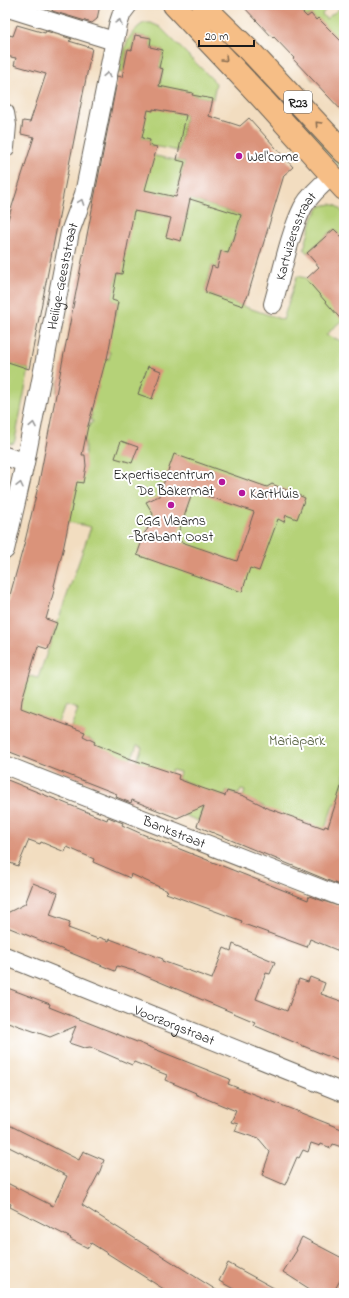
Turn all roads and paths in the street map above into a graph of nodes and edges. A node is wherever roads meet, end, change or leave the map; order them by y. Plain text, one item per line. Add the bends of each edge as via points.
1 (128, 5) edge
2 (174, 5) edge
3 (203, 5) edge
4 (11, 9) dead end
5 (114, 41) junction
6 (5, 112) edge
7 (5, 148) edge
8 (344, 152) edge
9 (338, 182) edge
10 (273, 304) dead end
11 (5, 456) edge
12 (25, 463) junction
13 (5, 550) edge
14 (5, 764) edge
15 (344, 898) edge
16 (5, 956) edge
17 (344, 1093) edge

5 -> 1 street, Heilige-Geeststraat via 122,13
2 -> 9 main road, R23
8 -> 3 main road, R23 via 251,52
4 - 5 street
12 -> 5 street, Heilige-Geeststraat via 70,232 84,194
6 - 7 street
9 - 10 street, Kartuizersstraat via 319,187 304,206 295,227
11 - 12 street
13 -> 12 street, Heilige-Geeststraat
14 - 15 street, Bankstraat
16 - 17 street, Voorzorgstraat

